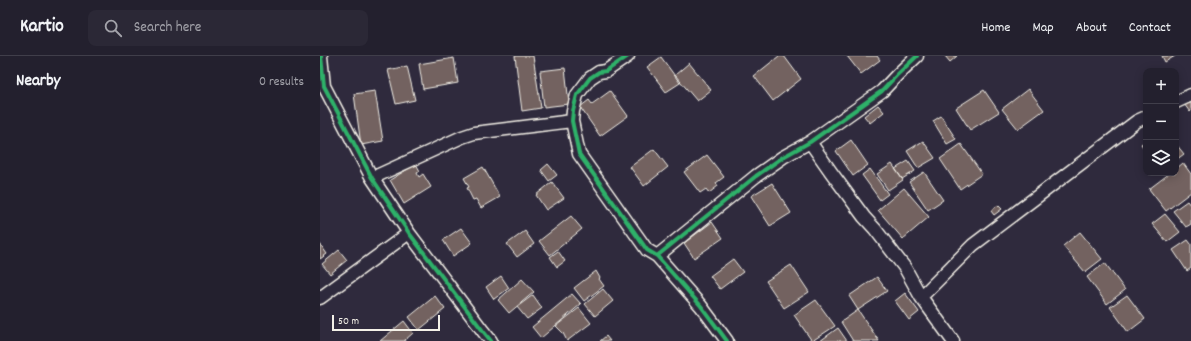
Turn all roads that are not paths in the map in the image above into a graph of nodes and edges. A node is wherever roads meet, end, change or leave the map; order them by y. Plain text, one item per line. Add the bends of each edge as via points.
1 (321, 56) edge
2 (628, 56) edge
3 (917, 56) edge
4 (322, 87) edge
5 (1191, 95) edge
6 (1179, 101) edge
7 (1143, 118) edge
8 (572, 122) junction
9 (810, 142) junction
10 (372, 178) junction
11 (409, 233) junction
12 (657, 256) junction
13 (921, 297) junction
14 (320, 298) edge
15 (491, 341) edge
16 (727, 341) edge
17 (953, 341) edge

1 - 4 street
2 - 8 street via 590,78 577,95
3 - 9 street via 882,91
4 - 10 street
5 - 6 street
7 - 13 street via 973,244
8 - 10 street via 474,132
8 - 12 street via 579,154 646,250
9 - 12 street via 756,176
9 - 13 street via 859,211 905,268
10 - 11 street
11 - 14 street
11 - 15 street
12 - 16 street via 701,306
13 - 17 street

